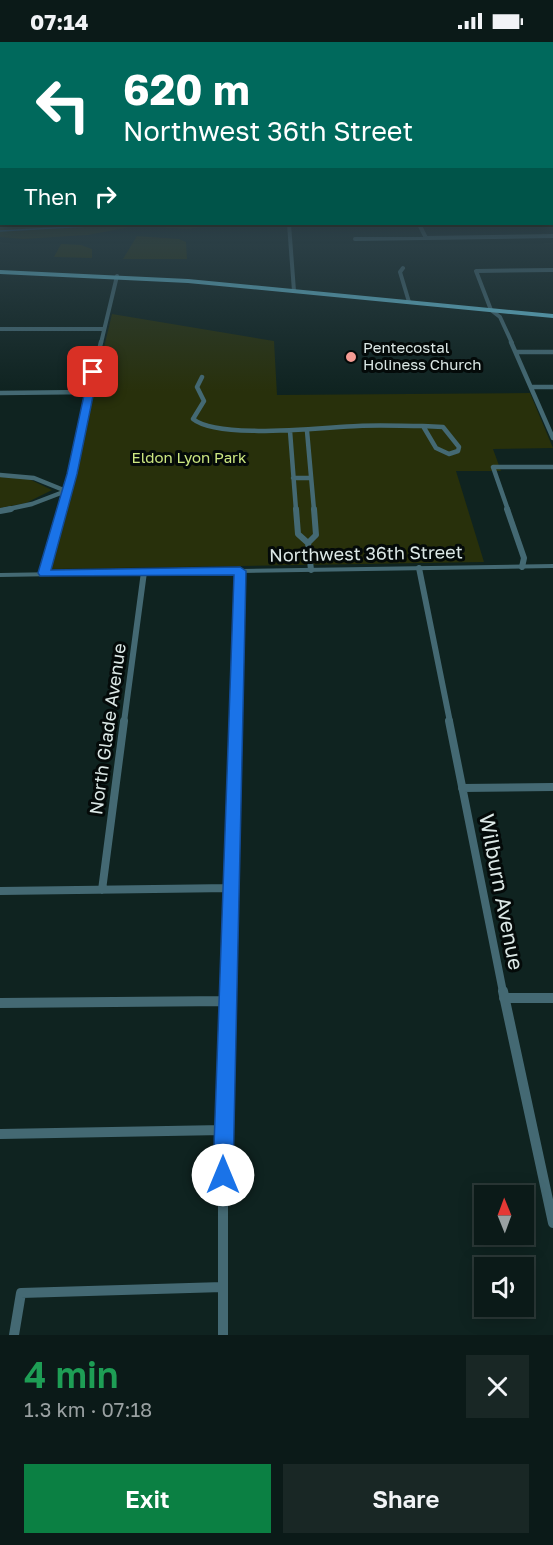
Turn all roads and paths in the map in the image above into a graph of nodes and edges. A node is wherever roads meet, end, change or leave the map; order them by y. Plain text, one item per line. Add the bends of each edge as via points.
1 (292, 271) edge
2 (400, 271) edge
3 (476, 271) edge
4 (0, 272) edge
5 (6, 276) edge
6 (116, 279) junction
7 (293, 294) junction
8 (347, 299) junction
9 (409, 302) junction
10 (491, 310) junction
11 (553, 316) edge
12 (501, 317) junction
13 (553, 322) edge
14 (0, 329) edge
15 (103, 329) junction
16 (516, 352) junction
17 (553, 352) edge
18 (202, 377) dead end
19 (532, 387) junction
20 (553, 387) edge
21 (89, 392) junction
22 (0, 393) edge
23 (423, 426) junction
24 (290, 431) junction
25 (307, 431) junction
26 (553, 438) edge
27 (553, 466) edge
28 (0, 475) edge
29 (293, 478) junction
30 (311, 478) junction
31 (66, 491) junction
32 (0, 511) edge
33 (308, 543) junction
34 (553, 566) edge
35 (522, 567) junction
36 (419, 568) junction
37 (311, 570) junction
38 (240, 571) junction
39 (144, 572) junction
40 (44, 573) junction
41 (0, 576) edge
42 (553, 787) edge
43 (462, 788) junction
44 (231, 888) junction
45 (102, 890) junction
46 (0, 891) edge
47 (504, 998) junction
48 (553, 998) edge
49 (228, 1001) junction
50 (0, 1003) edge
51 (223, 1130) junction
52 (0, 1134) edge
53 (553, 1223) edge
54 (223, 1287) junction
55 (14, 1335) edge
56 (223, 1335) edge

1 - 7 street
2 - 9 street
3 - 10 street
4 - 5 highway
5 - 6 highway
6 - 7 highway
6 - 15 street
7 - 8 highway
8 - 9 highway
8 - 12 highway
9 - 10 highway
10 - 11 highway
10 - 12 street
12 - 13 highway
12 - 16 street
14 - 15 street
15 - 21 street
16 - 17 street
16 - 19 street
18 - 24 street via 197,387 204,401 194,419 199,424
19 - 20 street
19 - 26 street
21 - 22 street
21 - 31 street
23 - 23 street via 436,448 449,454 458,451 443,428
23 - 25 street
24 - 25 street
24 - 29 street
25 - 30 street
27 - 35 street via 493,467 524,558
28 - 31 street via 34,478
29 - 30 street
29 - 33 street via 298,534
30 - 33 street via 316,535
31 - 32 street
31 - 40 street
33 - 37 street
34 - 35 street, Northwest 36th Street
35 - 36 street, Northwest 36th Street
36 - 37 street, Northwest 36th Street
36 - 43 street, Wilburn Avenue
37 - 38 street, Northwest 36th Street
38 - 39 street, Northwest 36th Street
38 - 44 street
39 - 40 street, Northwest 36th Street
39 - 45 street, North Glade Avenue
40 - 41 street, Northwest 36th Street
42 - 43 street
43 - 47 street, Wilburn Avenue
44 - 45 street
44 - 49 street
45 - 46 street
47 - 48 street
47 - 53 street, Wilburn Avenue
49 - 50 street
49 - 51 street
51 - 52 street
51 - 54 street
54 - 55 street via 21,1293
54 - 56 street

